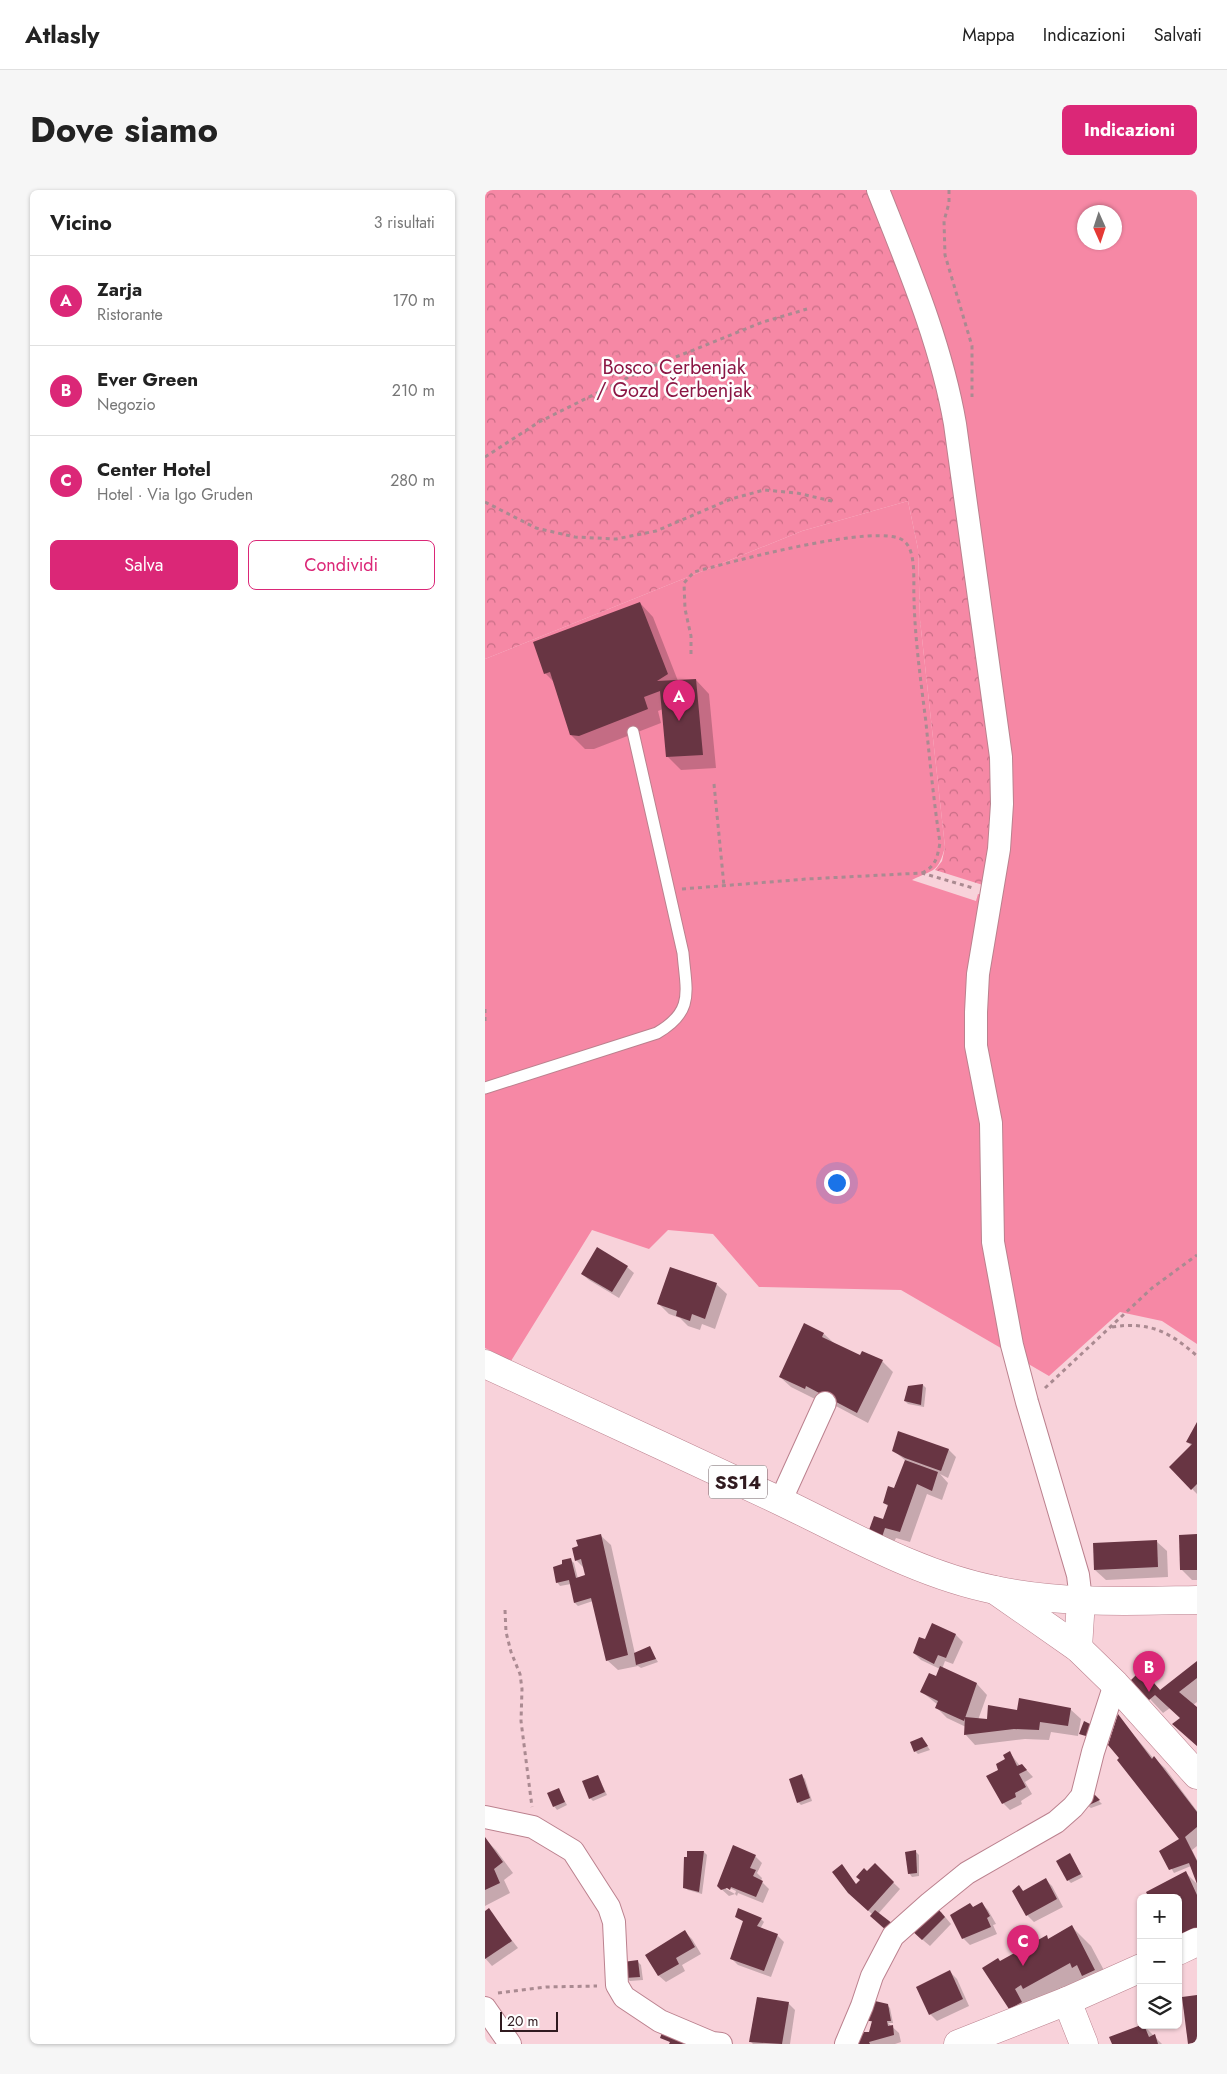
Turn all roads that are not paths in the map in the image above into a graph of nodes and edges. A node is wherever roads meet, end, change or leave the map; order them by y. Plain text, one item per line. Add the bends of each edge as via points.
1 (878, 190) edge
2 (633, 732) dead end
3 (485, 1088) edge
4 (485, 1364) edge
5 (825, 1403) dead end
6 (780, 1502) junction
7 (995, 1590) junction
8 (1081, 1600) junction
9 (1197, 1600) edge
10 (1078, 1648) junction
11 (1115, 1684) junction
12 (1197, 1775) edge
13 (485, 1818) edge
14 (1137, 1970) edge
15 (489, 2001) edge
16 (1067, 2001) junction
17 (510, 2044) edge
18 (721, 2044) edge
19 (846, 2044) edge
20 (958, 2044) edge
21 (1084, 2044) edge

1 - 8 street via 936,345 949,387 955,424 1001,756 999,849 978,974 976,1046 991,1123 993,1242 1027,1402 1078,1575
2 - 3 lane via 683,953 684,1009 673,1024 657,1033
4 - 6 main road, SS14
5 - 6 street
6 - 7 main road, SS14 via 900,1558 957,1580
7 - 8 main road, SS14
7 - 10 main road
8 - 9 main road, SS14
8 - 10 main road
10 - 11 main road
11 - 12 main road
11 - 19 street via 1082,1796 1056,1822 967,1873 929,1902 893,1936 872,1976
13 - 18 street via 533,1827 573,1851 609,1907 614,1922 617,1985 624,1997 660,2021 712,2044
14 - 16 main road
15 - 17 street
16 - 20 main road
16 - 21 main road

